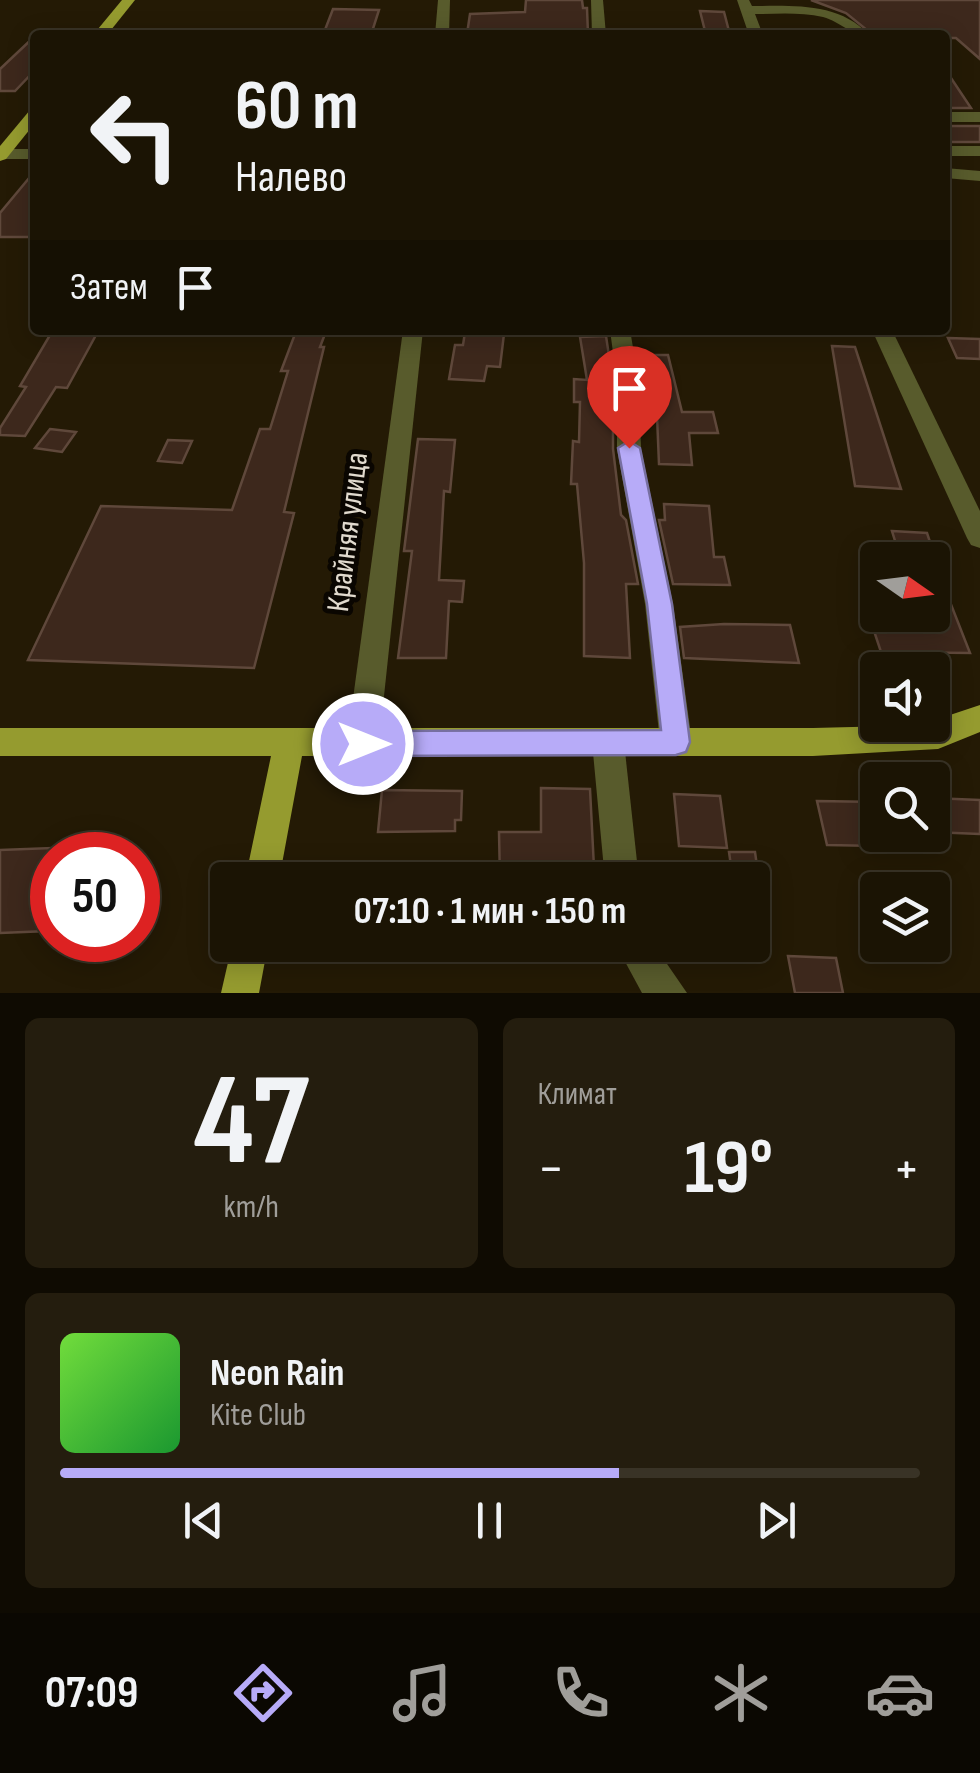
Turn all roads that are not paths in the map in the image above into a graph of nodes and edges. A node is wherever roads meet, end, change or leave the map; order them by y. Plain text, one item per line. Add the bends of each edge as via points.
1 (129, 0) edge
2 (444, 0) edge
3 (597, 0) edge
4 (745, 5) edge
5 (104, 30) edge
6 (442, 30) edge
7 (599, 30) edge
8 (754, 30) edge
9 (857, 30) edge
10 (950, 117) edge
11 (980, 117) edge
12 (30, 119) edge
13 (950, 151) edge
14 (980, 151) edge
15 (1, 154) edge
16 (30, 154) edge
17 (950, 173) edge
18 (980, 176) edge
19 (412, 335) edge
20 (621, 335) edge
21 (884, 335) edge
22 (980, 538) edge
23 (980, 718) edge
24 (0, 742) edge
25 (608, 742) junction
26 (676, 742) junction
27 (289, 744) junction
28 (363, 744) junction
29 (266, 862) edge
30 (620, 862) edge
31 (246, 962) edge
32 (644, 962) edge
33 (240, 993) edge
34 (668, 993) edge

1 - 5 main road
2 - 6 street
3 - 7 street
4 - 8 street
4 - 9 street via 830,16
10 - 11 street
12 - 15 main road
13 - 14 street
15 - 16 street
17 - 18 street
19 - 28 street, Крайняя улица
20 - 26 street via 629,448 660,604
21 - 22 street
23 - 26 main road via 938,734
24 - 27 main road
25 - 26 main road
25 - 28 main road
25 - 30 street
27 - 28 main road
27 - 29 main road
31 - 33 main road
32 - 34 street

